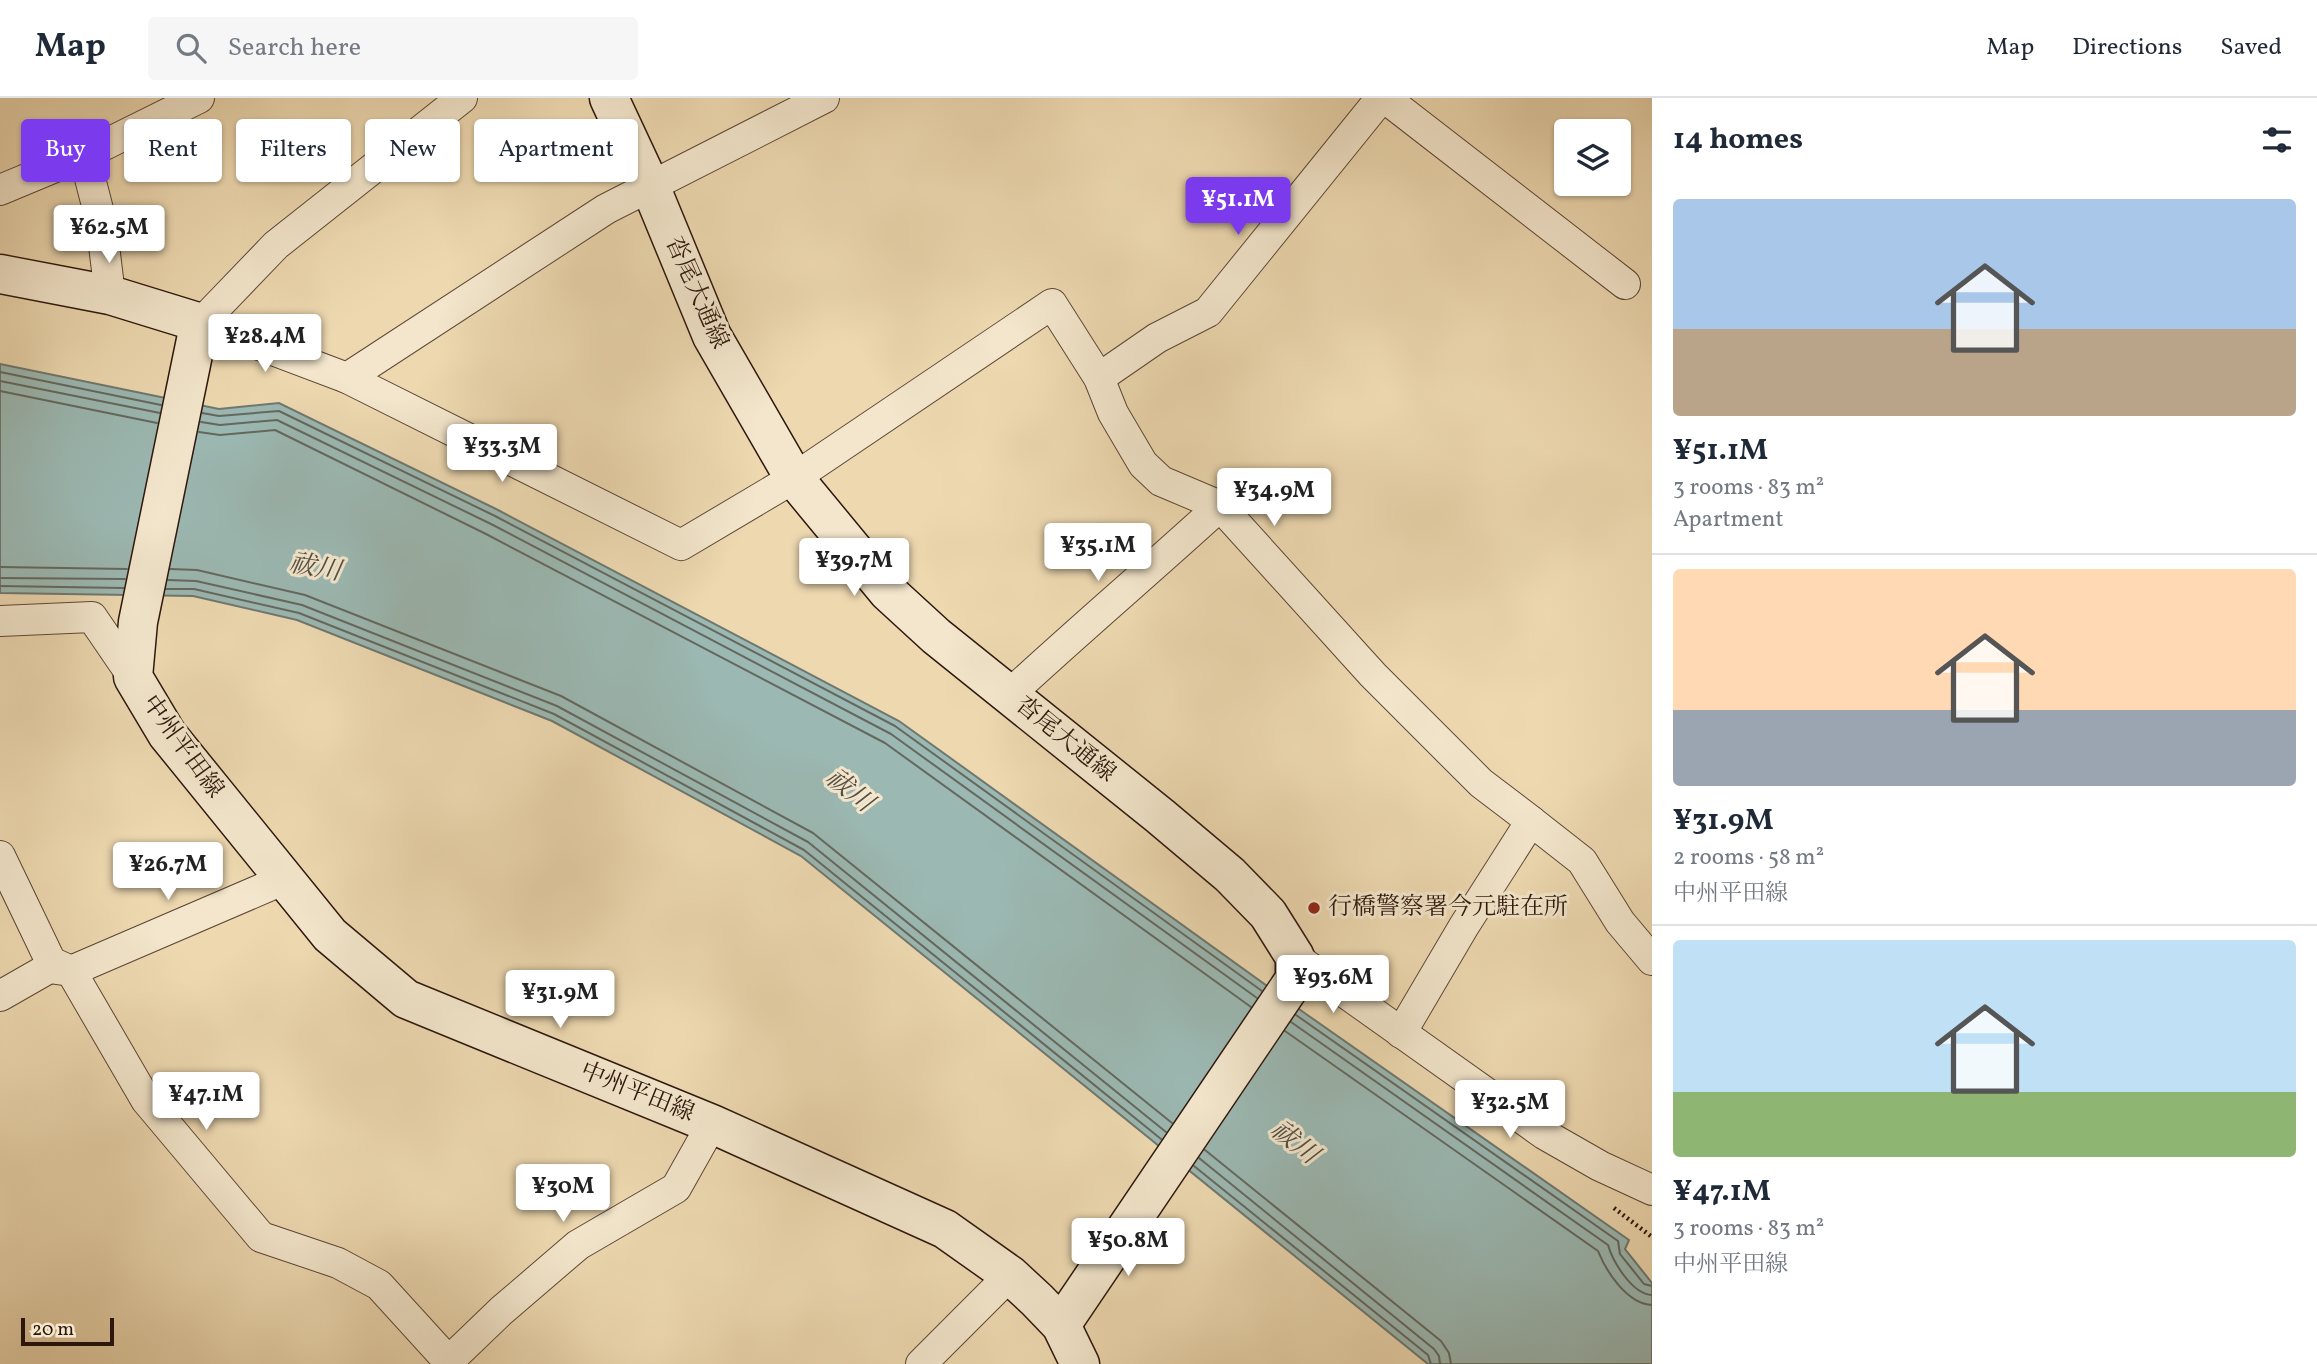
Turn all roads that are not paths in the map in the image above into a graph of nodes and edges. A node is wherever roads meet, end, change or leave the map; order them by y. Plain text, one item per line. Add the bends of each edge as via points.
1 (199, 98) edge
2 (462, 98) edge
3 (609, 98) edge
4 (824, 98) edge
5 (1383, 98) edge
6 (110, 142) edge
7 (21, 181) edge
8 (91, 182) edge
9 (651, 188) junction
10 (0, 190) edge
11 (0, 274) edge
12 (1625, 285) dead end
13 (110, 295) junction
14 (199, 329) junction
15 (347, 378) junction
16 (1098, 378) junction
17 (794, 478) junction
18 (1220, 506) junction
19 (0, 621) edge
20 (133, 677) junction
21 (1009, 695) junction
22 (1531, 821) junction
23 (0, 856) edge
24 (285, 880) junction
25 (1652, 960) edge
26 (1295, 968) junction
27 (71, 971) junction
28 (0, 996) edge
29 (1401, 1033) junction
30 (712, 1124) junction
31 (1652, 1190) edge
32 (1010, 1275) junction
33 (1061, 1325) junction
34 (450, 1362) edge
35 (920, 1364) edge
36 (1080, 1364) edge

1 - 6 street
2 - 14 street via 276,245
3 - 9 main road, 沓尾大通線
4 - 9 street
5 - 12 street
5 - 16 street via 1208,312 1157,338
7 - 10 street
8 - 13 street
9 - 15 street via 606,209
9 - 17 main road, 沓尾大通線 via 712,336
11 - 13 main road
13 - 14 main road
14 - 15 street
14 - 20 main road, 中州平田線 via 138,622
15 - 17 street via 681,545
16 - 17 street via 1052,304
16 - 18 street via 1143,464 1161,481
17 - 21 main road, 沓尾大通線 via 888,592
18 - 21 street
18 - 22 street via 1373,675 1481,783
19 - 20 street via 92,617
20 - 24 main road, 中州平田線 via 167,734
21 - 26 main road, 沓尾大通線 via 1230,875 1268,914
22 - 25 street via 1582,861 1620,922
22 - 29 street
23 - 27 street via 51,962
24 - 27 street
24 - 30 main road, 中州平田線 via 330,935 406,999
26 - 29 street
26 - 33 main road
27 - 28 street via 49,968
27 - 34 street via 146,1100 261,1237 338,1263 379,1285
29 - 31 street via 1544,1134
30 - 32 main road, 中州平田線 via 945,1229
30 - 34 street via 676,1188 578,1245
32 - 33 main road, 中州平田線
32 - 35 street
33 - 36 main road

